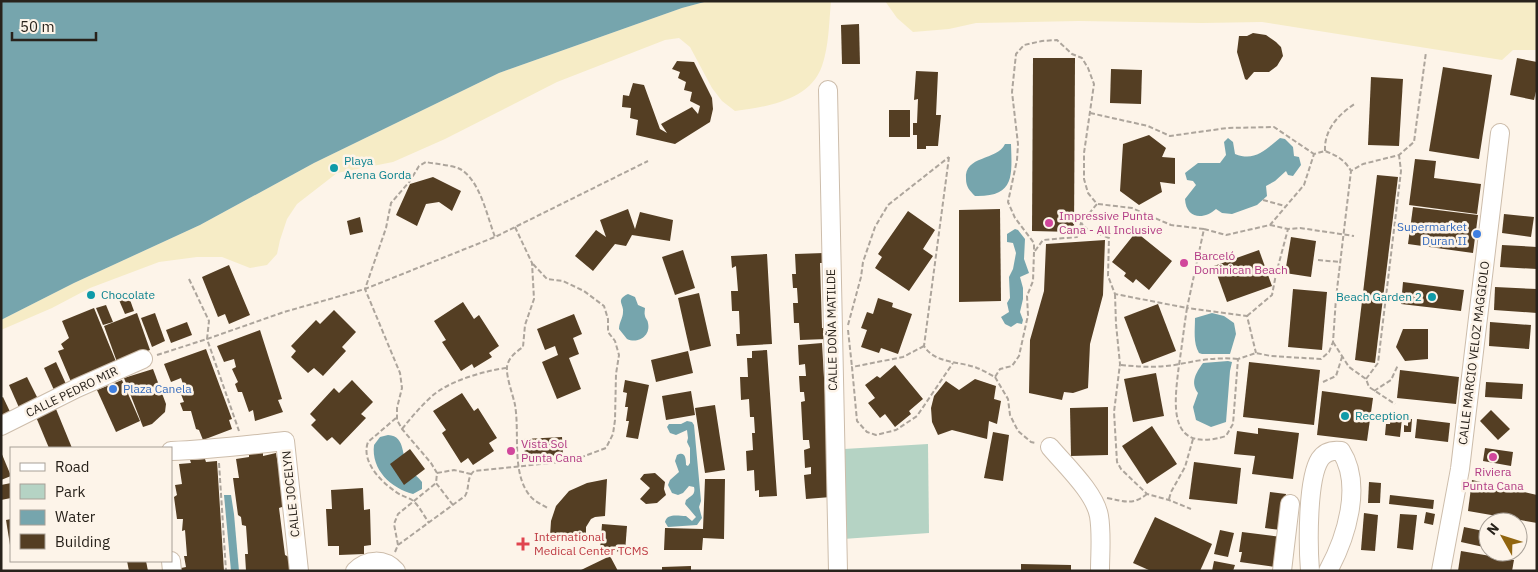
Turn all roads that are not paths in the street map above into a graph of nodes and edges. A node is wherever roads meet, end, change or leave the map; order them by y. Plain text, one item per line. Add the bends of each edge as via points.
1 (828, 90) dead end
2 (1500, 133) dead end
3 (143, 359) road end
4 (1, 426) edge
5 (1050, 448) road end
6 (172, 451) edge
7 (1290, 504) dead end
8 (393, 568) edge
9 (299, 571) edge
10 (355, 571) edge
11 (838, 571) edge
12 (1100, 571) edge
13 (1282, 571) edge
14 (1310, 571) edge
15 (1328, 571) edge
16 (1441, 571) edge

1 - 11 street, CALLE DOÑA MATILDE
2 - 16 street, CALLE MARCIO VELOZ MAGGIOLO via 1460,469
3 - 4 street, CALLE PEDRO MIR
5 - 12 street via 1092,499 1099,517
6 - 9 street, CALLE JOCELYN via 285,442
7 - 13 street
8 - 10 street via 377,561 368,562
14 - 15 street via 1310,495 1316,468 1326,454 1341,451 1348,462 1350,512 1344,536

